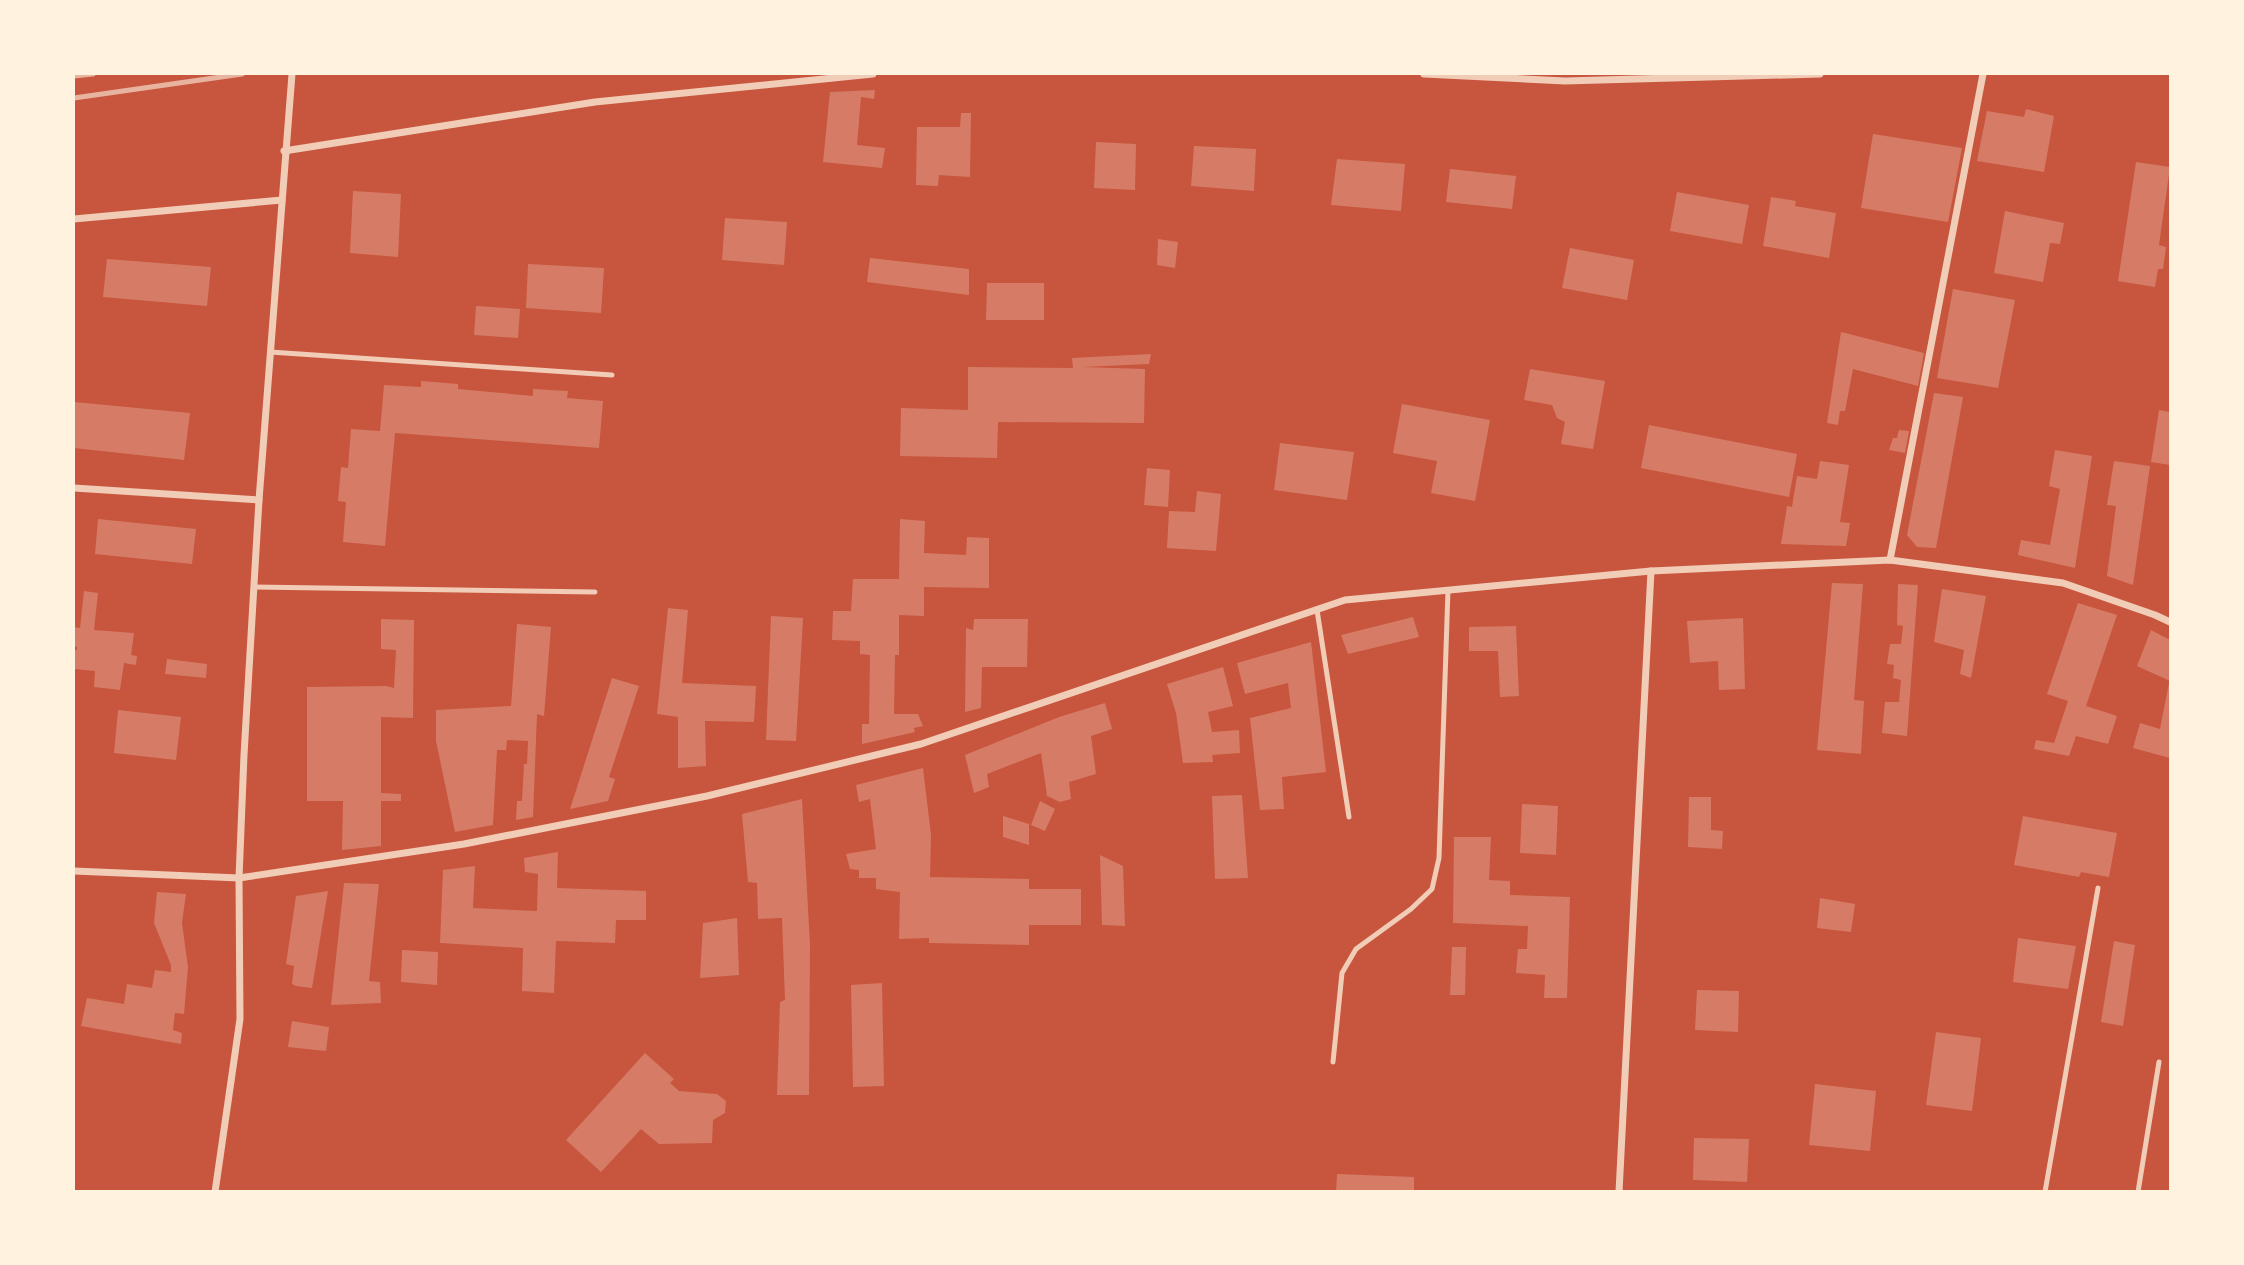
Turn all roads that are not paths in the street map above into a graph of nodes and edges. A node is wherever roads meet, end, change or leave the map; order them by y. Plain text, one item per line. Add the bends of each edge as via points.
1 (292, 74) edge
2 (873, 74) edge
3 (1424, 74) edge
4 (1820, 74) edge
5 (1983, 74) edge
6 (284, 151) junction
7 (282, 200) junction
8 (74, 219) edge
9 (271, 352) junction
10 (612, 375) dead end
11 (74, 488) edge
12 (259, 500) junction
13 (1890, 560) junction
14 (1651, 571) junction
15 (254, 587) junction
16 (1448, 590) junction
17 (595, 592) dead end
18 (1317, 610) junction
19 (2171, 622) edge
20 (1349, 817) dead end
21 (74, 871) edge
22 (239, 877) junction
23 (2098, 888) dead end
24 (1333, 1062) dead end
25 (2159, 1062) dead end
26 (215, 1192) edge
27 (1619, 1192) edge
28 (2045, 1192) edge
29 (2138, 1192) edge

1 - 6 street
2 - 6 street via 595,102
3 - 4 street via 1565,81
5 - 13 street
6 - 7 street
7 - 8 street
7 - 9 street
9 - 10 lane
9 - 12 street
11 - 12 street
12 - 15 street
13 - 14 street
13 - 19 street via 2063,583
14 - 16 street
14 - 27 street
15 - 17 lane
15 - 22 street
16 - 18 street via 1345,600
16 - 24 lane via 1439,858 1432,889 1356,949 1342,973
18 - 20 lane
18 - 22 street via 920,744 707,796 505,836
21 - 22 street
22 - 26 street via 240,1019
23 - 28 lane
25 - 29 lane

